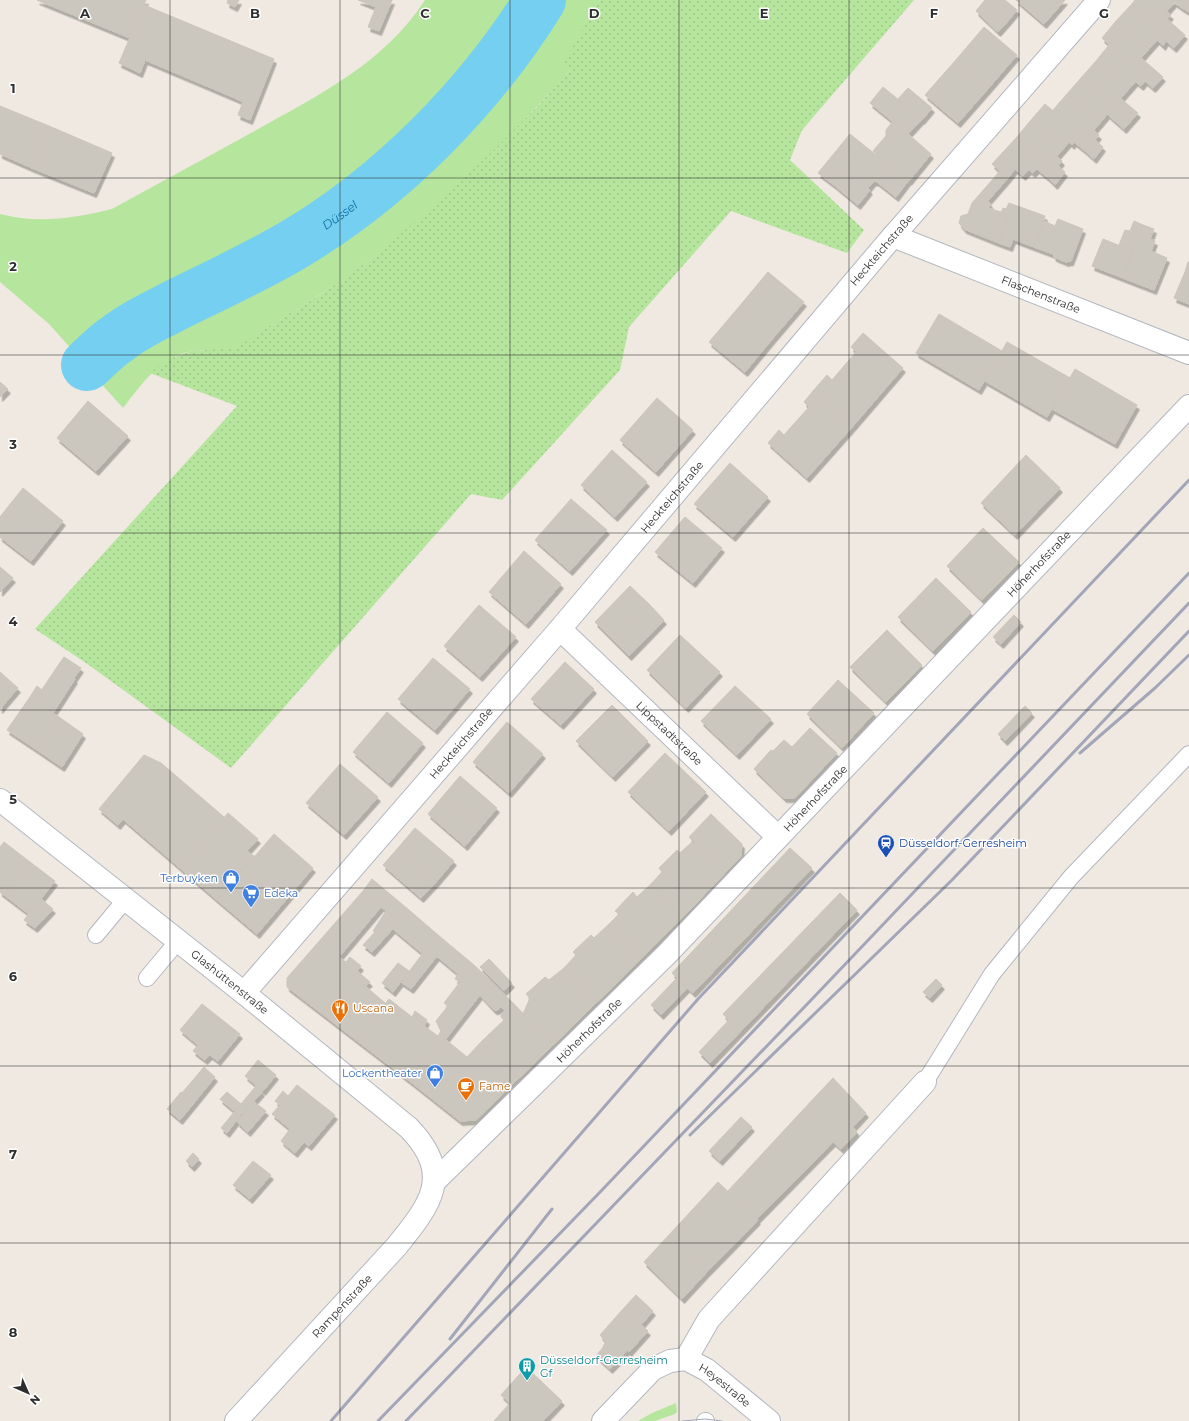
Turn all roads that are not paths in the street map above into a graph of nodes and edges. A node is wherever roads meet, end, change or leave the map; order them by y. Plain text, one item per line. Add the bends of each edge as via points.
1 (1100, 0) edge
2 (893, 236) junction
3 (1189, 353) edge
4 (1189, 406) edge
5 (560, 629) junction
6 (1189, 754) edge
7 (0, 800) edge
8 (778, 837) junction
9 (126, 899) junction
10 (96, 935) dead end
11 (178, 941) junction
12 (147, 978) dead end
13 (244, 993) junction
14 (925, 1082) joint
15 (434, 1182) junction
16 (681, 1359) junction
17 (236, 1421) edge
18 (603, 1421) edge
19 (769, 1421) edge

1 - 2 street, Heckteichstraße
2 - 3 street, Flaschenstraße
2 - 5 street, Heckteichstraße
4 - 8 street, Höherhofstraße
5 - 8 street, Lippstadtstraße
5 - 13 street, Heckteichstraße
6 - 14 lane via 1071,877 992,974
7 - 9 street, Glashüttenstraße
8 - 15 street, Höherhofstraße via 667,954
9 - 10 lane
9 - 11 street, Glashüttenstraße
11 - 12 lane
11 - 13 street, Glashüttenstraße
13 - 15 street, Glashüttenstraße via 409,1128 423,1142 434,1168
14 - 16 street via 709,1318
15 - 17 street, Rampenstraße via 429,1201 419,1219 396,1247
16 - 18 street via 653,1369
16 - 19 street, Heyestraße via 707,1370

